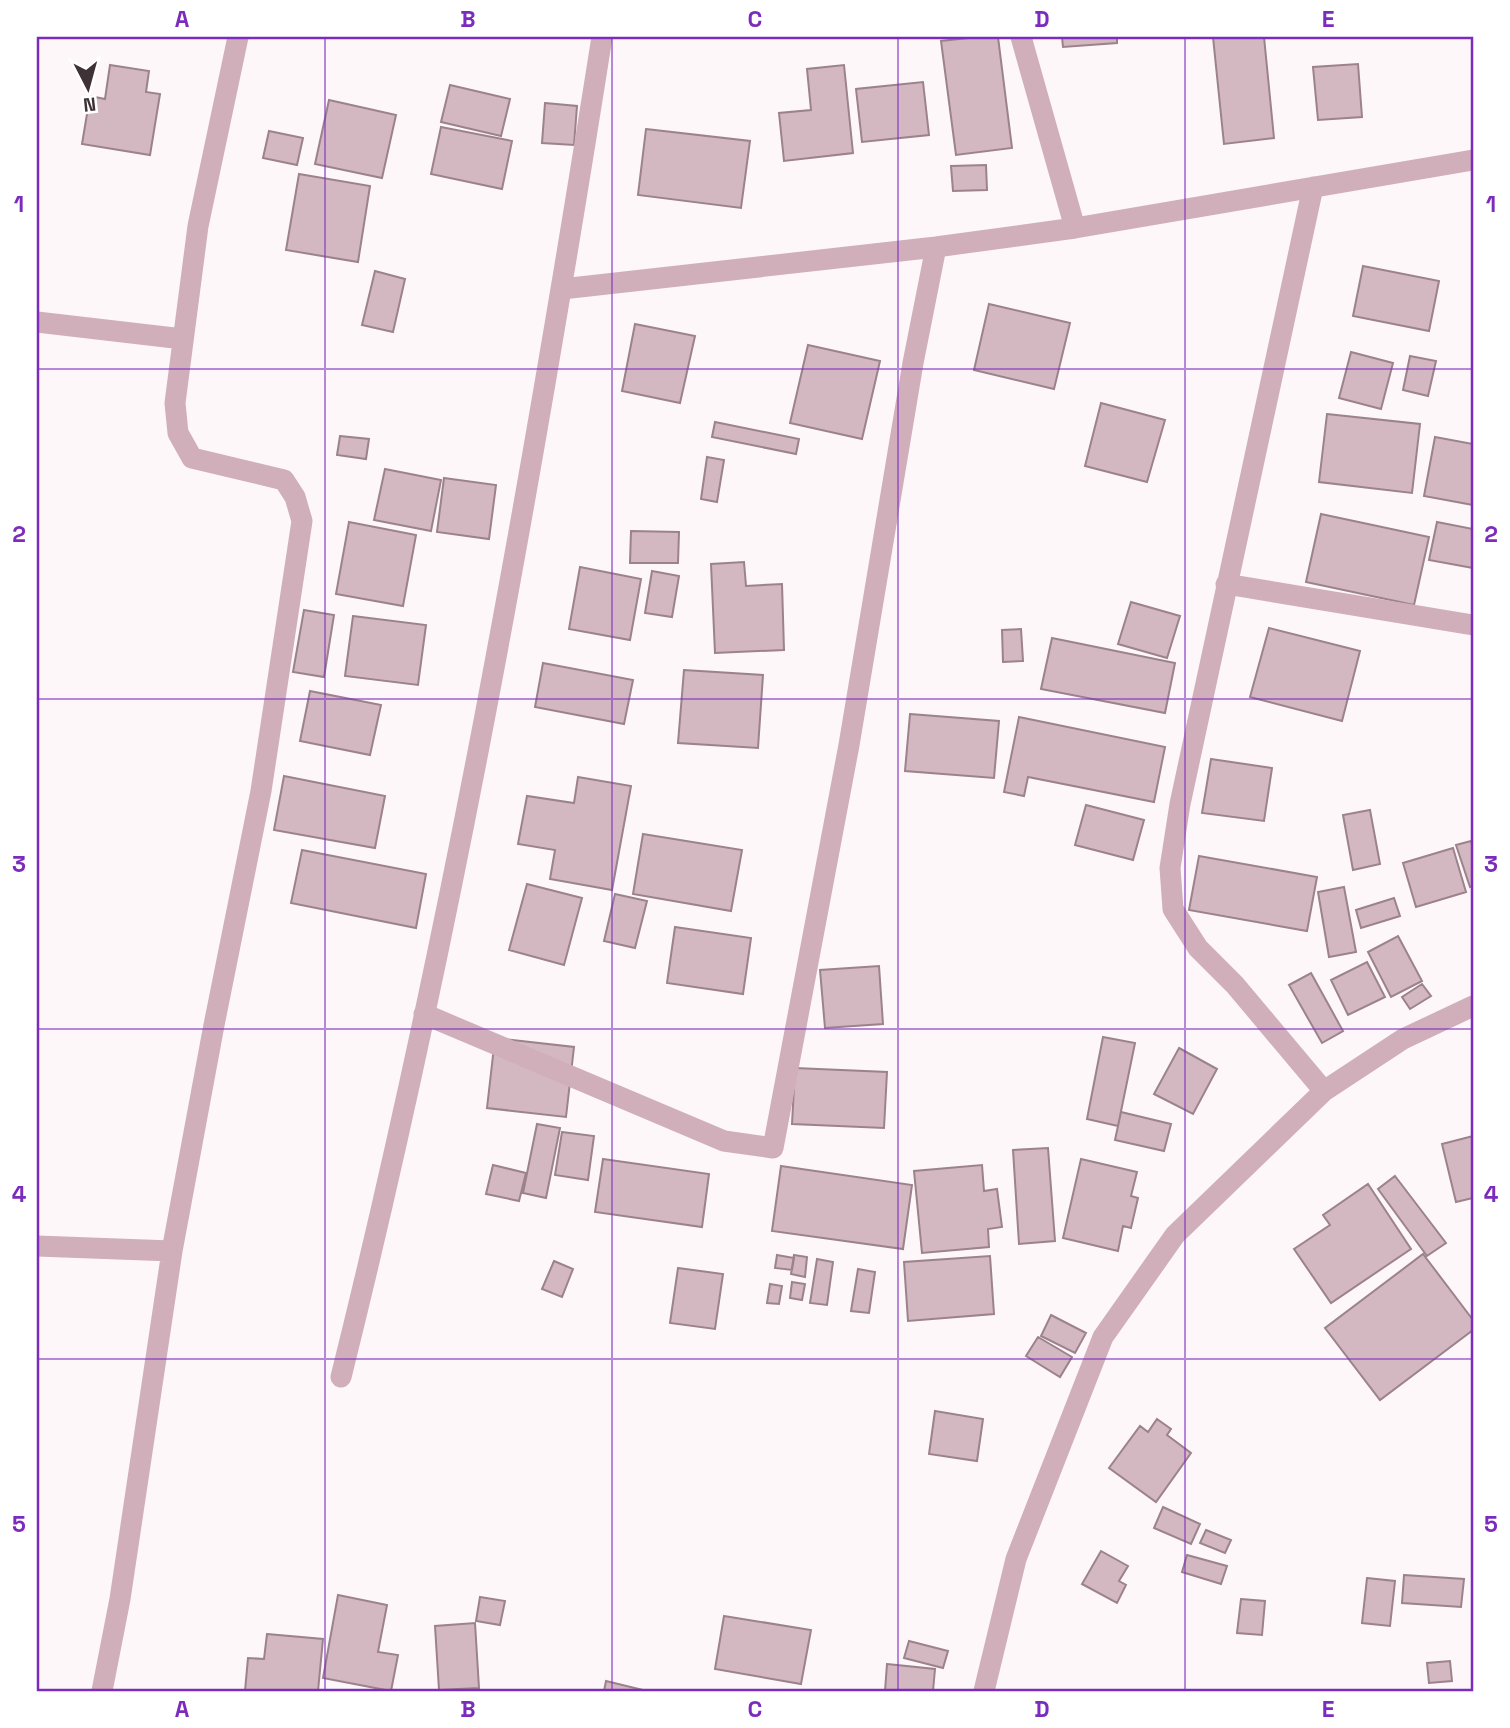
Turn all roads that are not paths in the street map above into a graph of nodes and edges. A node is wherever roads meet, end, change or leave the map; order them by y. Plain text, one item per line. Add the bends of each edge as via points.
1 (238, 37) edge
2 (602, 37) edge
3 (1021, 37) edge
4 (1473, 160) edge
5 (1313, 187) junction
6 (1075, 228) junction
7 (936, 247) junction
8 (562, 289) junction
9 (37, 322) edge
10 (183, 339) junction
11 (1226, 584) junction
12 (1473, 625) edge
13 (1473, 1006) edge
14 (424, 1014) junction
15 (1324, 1091) junction
16 (37, 1246) edge
17 (173, 1251) junction
18 (341, 1377) dead end
19 (102, 1691) edge
20 (984, 1691) edge

1 - 10 street via 198,226
2 - 8 street
3 - 6 street
4 - 5 street
5 - 6 street
5 - 11 street
6 - 7 street
7 - 8 street
7 - 14 street via 774,1148 724,1141
8 - 14 street via 469,807
9 - 10 street
10 - 17 street via 175,403 178,433 192,458 284,480 302,521 261,791
11 - 12 street
11 - 15 street via 1180,804 1170,868 1173,909 1198,948
13 - 15 street via 1404,1039
14 - 18 street
15 - 20 street via 1175,1235 1103,1337 1016,1559
16 - 17 street
17 - 19 street

